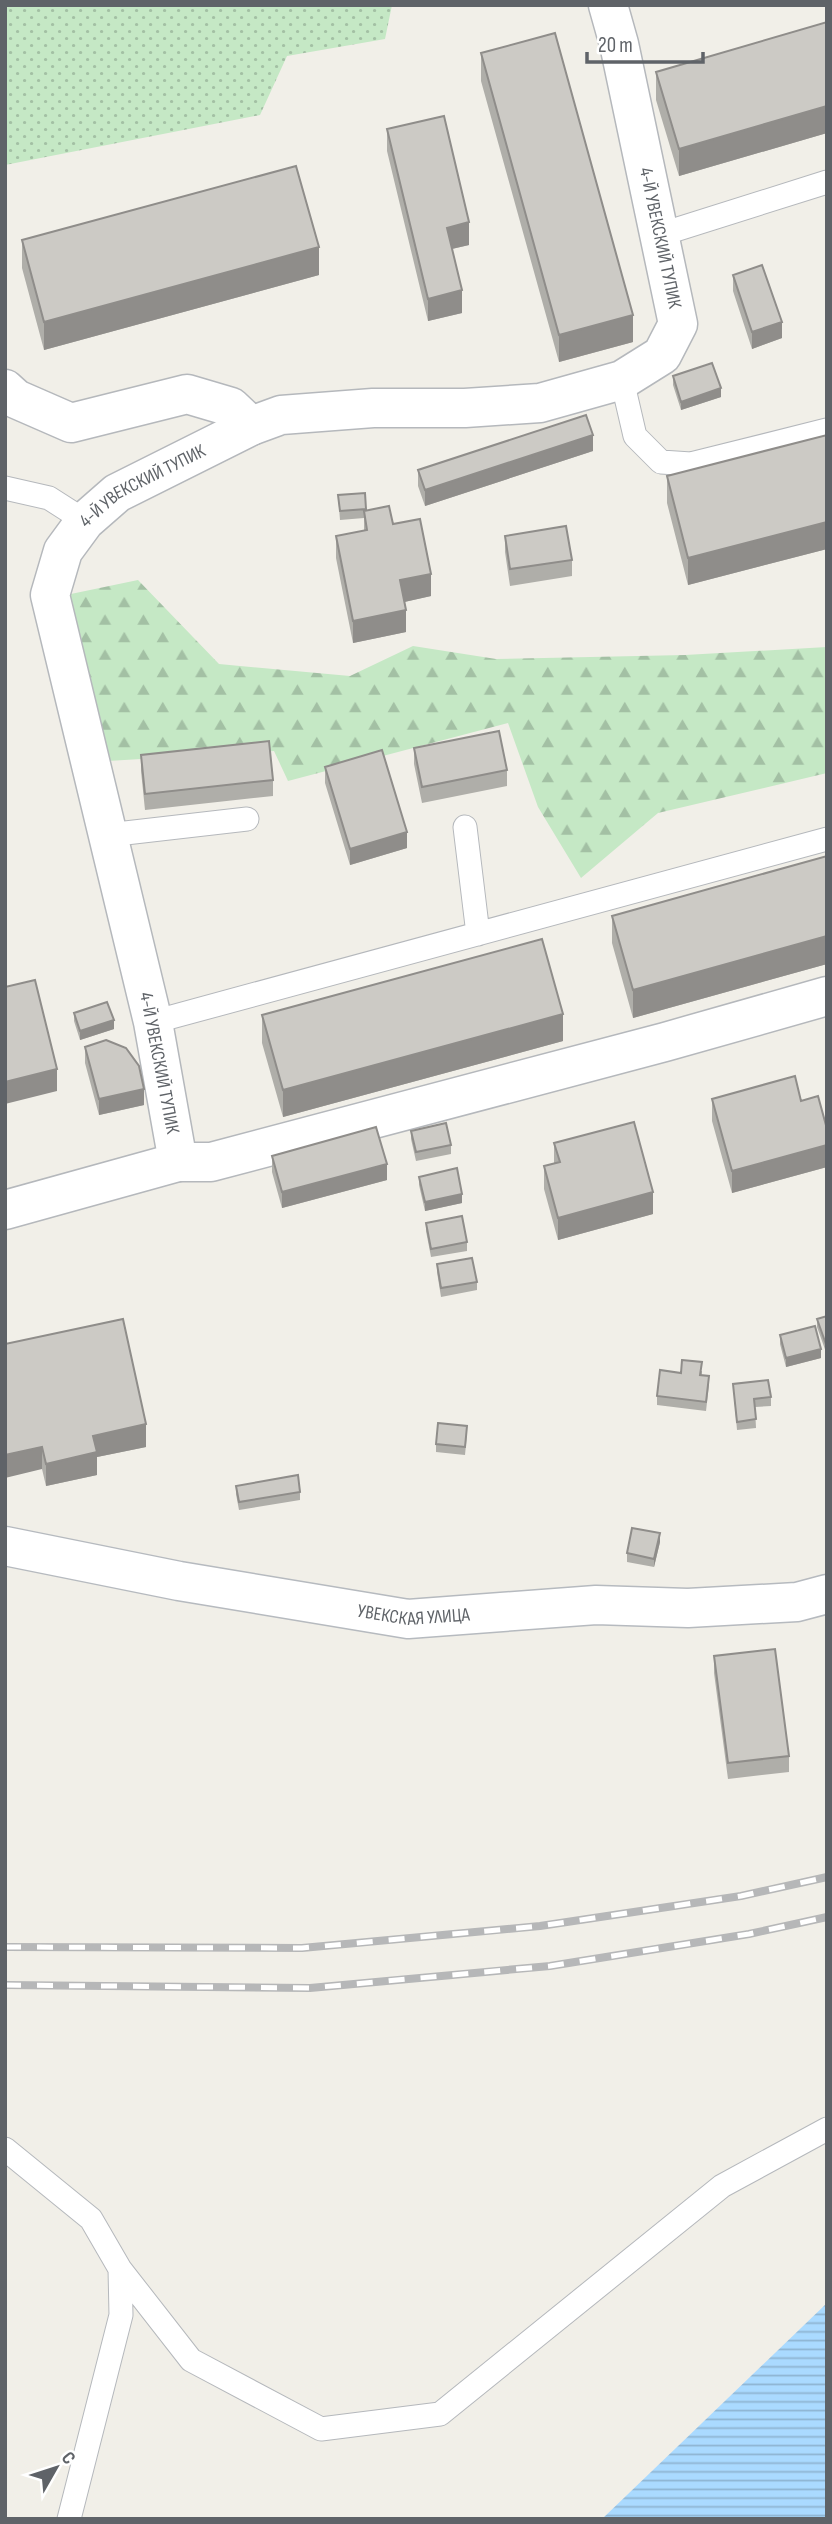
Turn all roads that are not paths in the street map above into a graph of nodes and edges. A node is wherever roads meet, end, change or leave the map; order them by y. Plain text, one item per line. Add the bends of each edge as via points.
1 (608, 5) edge
2 (827, 182) edge
3 (659, 235) junction
4 (622, 380) junction
5 (5, 389) edge
6 (251, 426) junction
7 (827, 430) edge
8 (5, 488) edge
9 (85, 522) junction
10 (247, 819) dead end
11 (465, 827) dead end
12 (108, 835) junction
13 (827, 839) edge
14 (478, 934) junction
15 (827, 996) edge
16 (153, 1022) junction
17 (178, 1162) junction
18 (5, 1210) edge
19 (5, 1546) edge
20 (827, 1594) edge
21 (827, 2129) edge
22 (5, 2149) edge
23 (120, 2269) junction
24 (69, 2519) edge

1 - 3 street, 4-Й УВЕКСКИЙ ТУПИК
2 - 3 lane
3 - 4 street, 4-Й УВЕКСКИЙ ТУПИК via 678,324 662,355
4 - 6 street, 4-Й УВЕКСКИЙ ТУПИК via 540,402 281,415
4 - 7 lane via 635,436 661,462 691,464
5 - 6 street via 16,399 71,423 187,394 231,407
6 - 9 street, 4-Й УВЕКСКИЙ ТУПИК via 117,494
8 - 9 lane via 49,498
9 - 12 street, 4-Й УВЕКСКИЙ ТУПИК via 64,551 50,595
10 - 12 lane
11 - 14 lane
12 - 16 street, 4-Й УВЕКСКИЙ ТУПИК
13 - 14 lane
14 - 16 lane
15 - 17 street via 211,1162
16 - 17 street, 4-Й УВЕКСКИЙ ТУПИК
17 - 18 street
19 - 20 street, УВЕКСКАЯ УЛИЦА via 408,1619 596,1605 702,1608 797,1602
21 - 23 lane via 722,2186 440,2414 321,2429 191,2360
22 - 23 lane via 91,2220
23 - 24 lane via 121,2315

